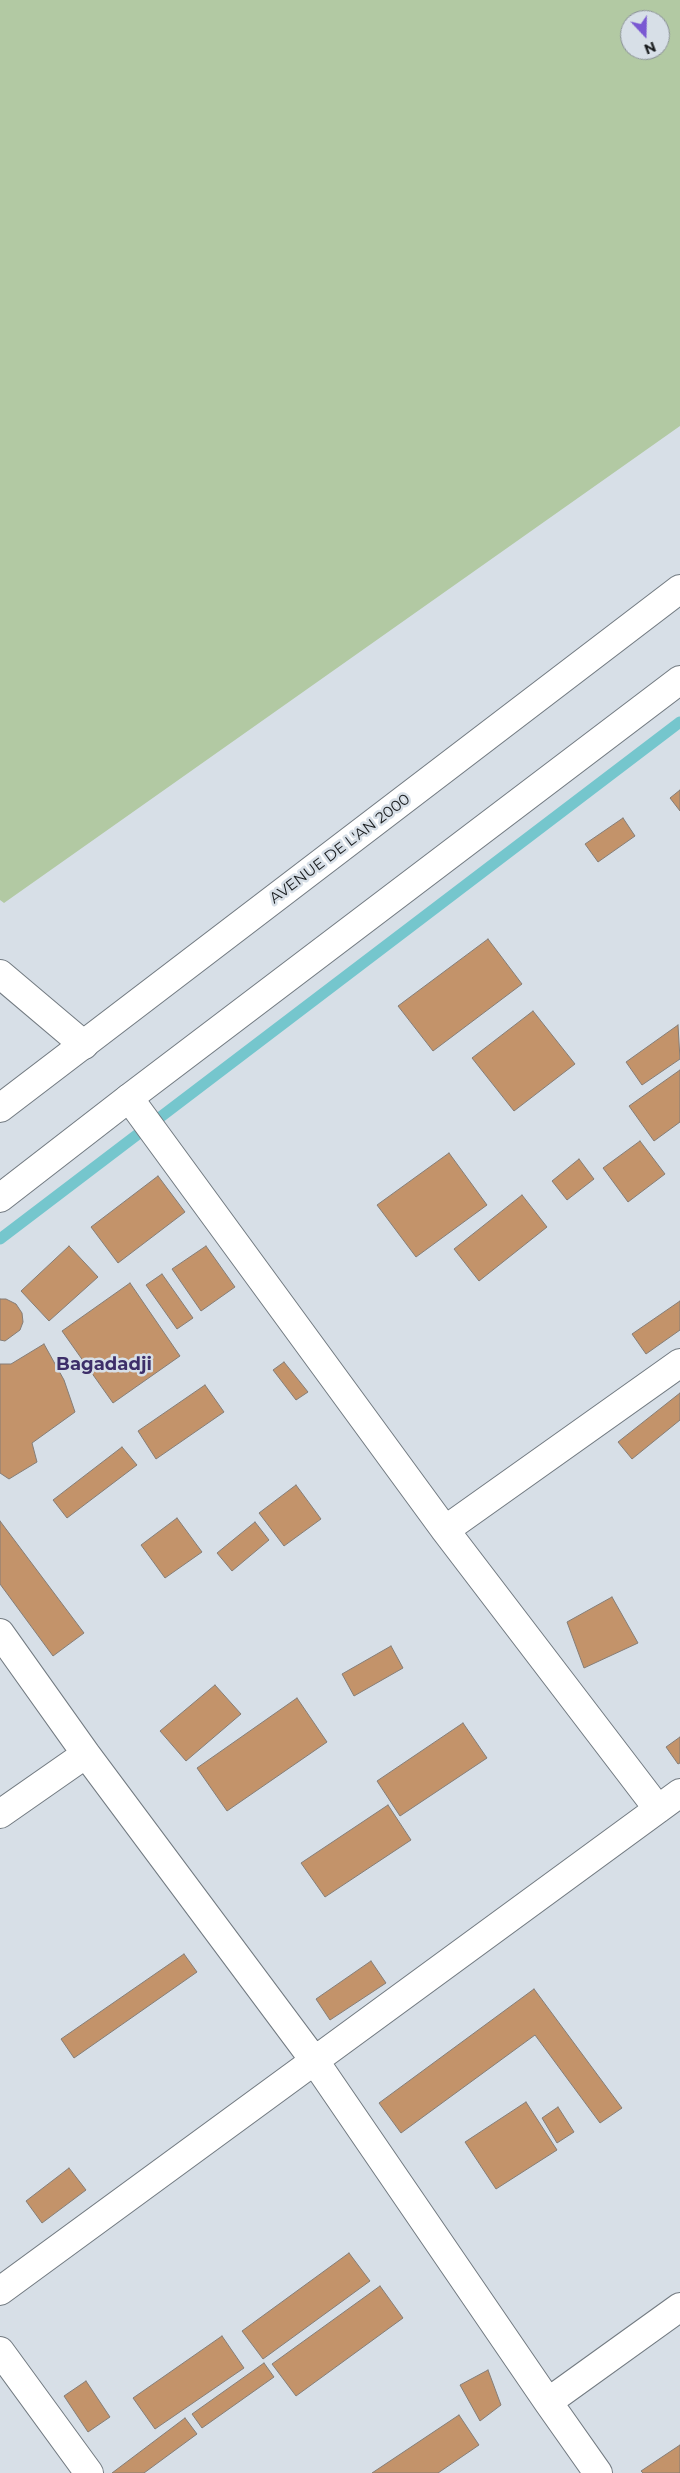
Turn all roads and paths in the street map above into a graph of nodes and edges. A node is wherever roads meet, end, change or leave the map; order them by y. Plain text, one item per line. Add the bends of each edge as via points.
1 (680, 589) edge
2 (680, 680) edge
3 (0, 974) edge
4 (84, 1045) junction
5 (129, 1098) junction
6 (0, 1108) edge
7 (0, 1198) edge
8 (680, 1363) edge
9 (445, 1530) junction
10 (0, 1633) edge
11 (86, 1754) junction
12 (680, 1793) edge
13 (658, 1809) junction
14 (0, 1814) edge
15 (314, 2060) junction
16 (0, 2291) edge
17 (680, 2307) edge
18 (0, 2351) edge
19 (548, 2402) junction
20 (89, 2473) edge
21 (598, 2473) edge

1 - 4 street, AVENUE DE L'AN 2000
2 - 5 street
3 - 4 street
4 - 6 street, AVENUE DE L'AN 2000
5 - 7 street
5 - 9 street
8 - 9 street
9 - 13 street
10 - 11 street
11 - 14 street
11 - 15 street
12 - 13 street
13 - 15 street
15 - 16 street
15 - 19 street
17 - 19 street
18 - 20 street
19 - 21 street

